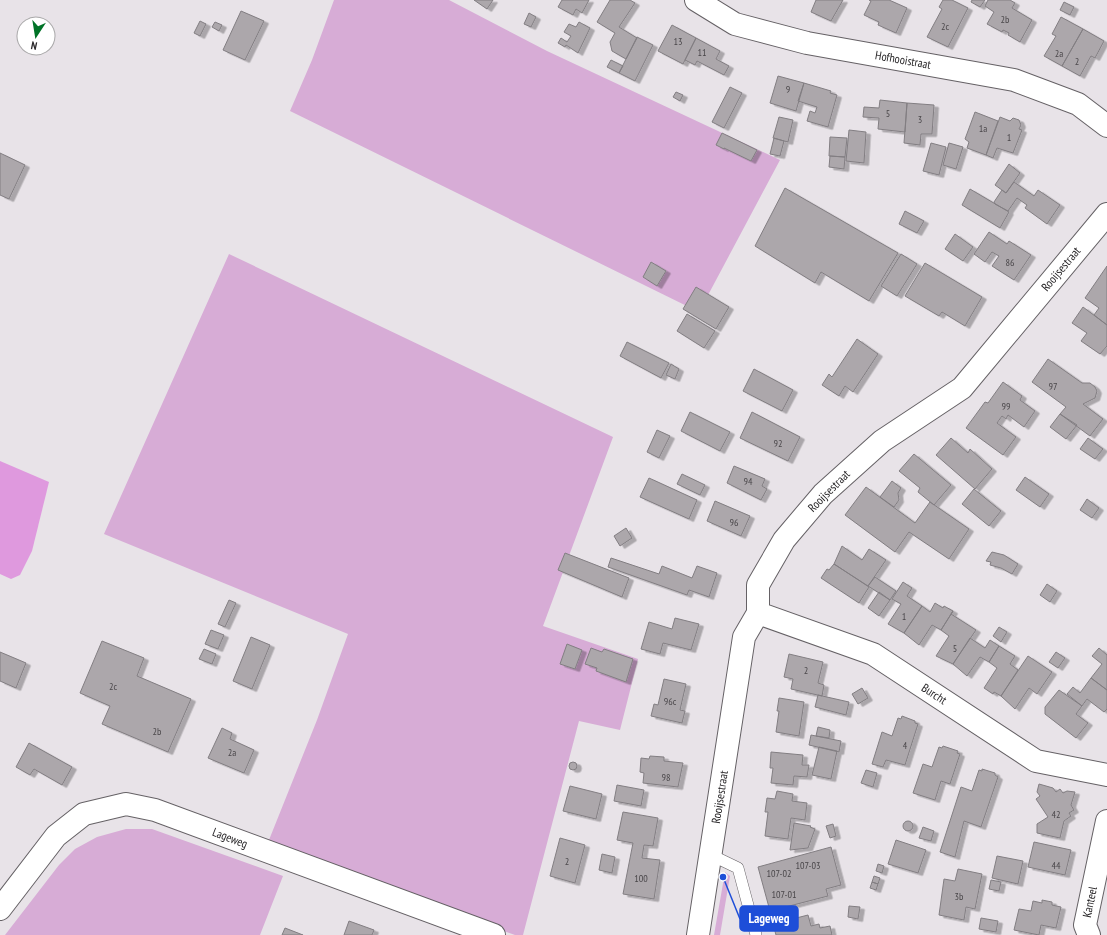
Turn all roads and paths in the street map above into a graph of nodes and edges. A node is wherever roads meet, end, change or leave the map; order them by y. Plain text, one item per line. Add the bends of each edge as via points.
1 (696, 0) edge
2 (1107, 126) edge
3 (1107, 215) edge
4 (758, 613) junction
5 (1107, 775) edge
6 (1107, 821) edge
7 (711, 855) junction
8 (0, 909) edge
9 (494, 935) edge
10 (698, 935) edge
11 (756, 935) edge
12 (1089, 935) edge

1 - 2 street, Hofhooistraat via 735,24 806,43 1014,80 1078,104
3 - 4 street, Rooijsestraat via 962,388 882,441 823,494 784,540 758,585
4 - 5 street, Burcht via 873,654 1036,761
4 - 7 street, Rooijsestraat via 744,637
6 - 12 street, Kanteel via 1085,925
7 - 10 street, Rooijsestraat
7 - 11 lane via 738,868
8 - 9 street, Lageweg via 56,836 84,814 126,804 155,810

